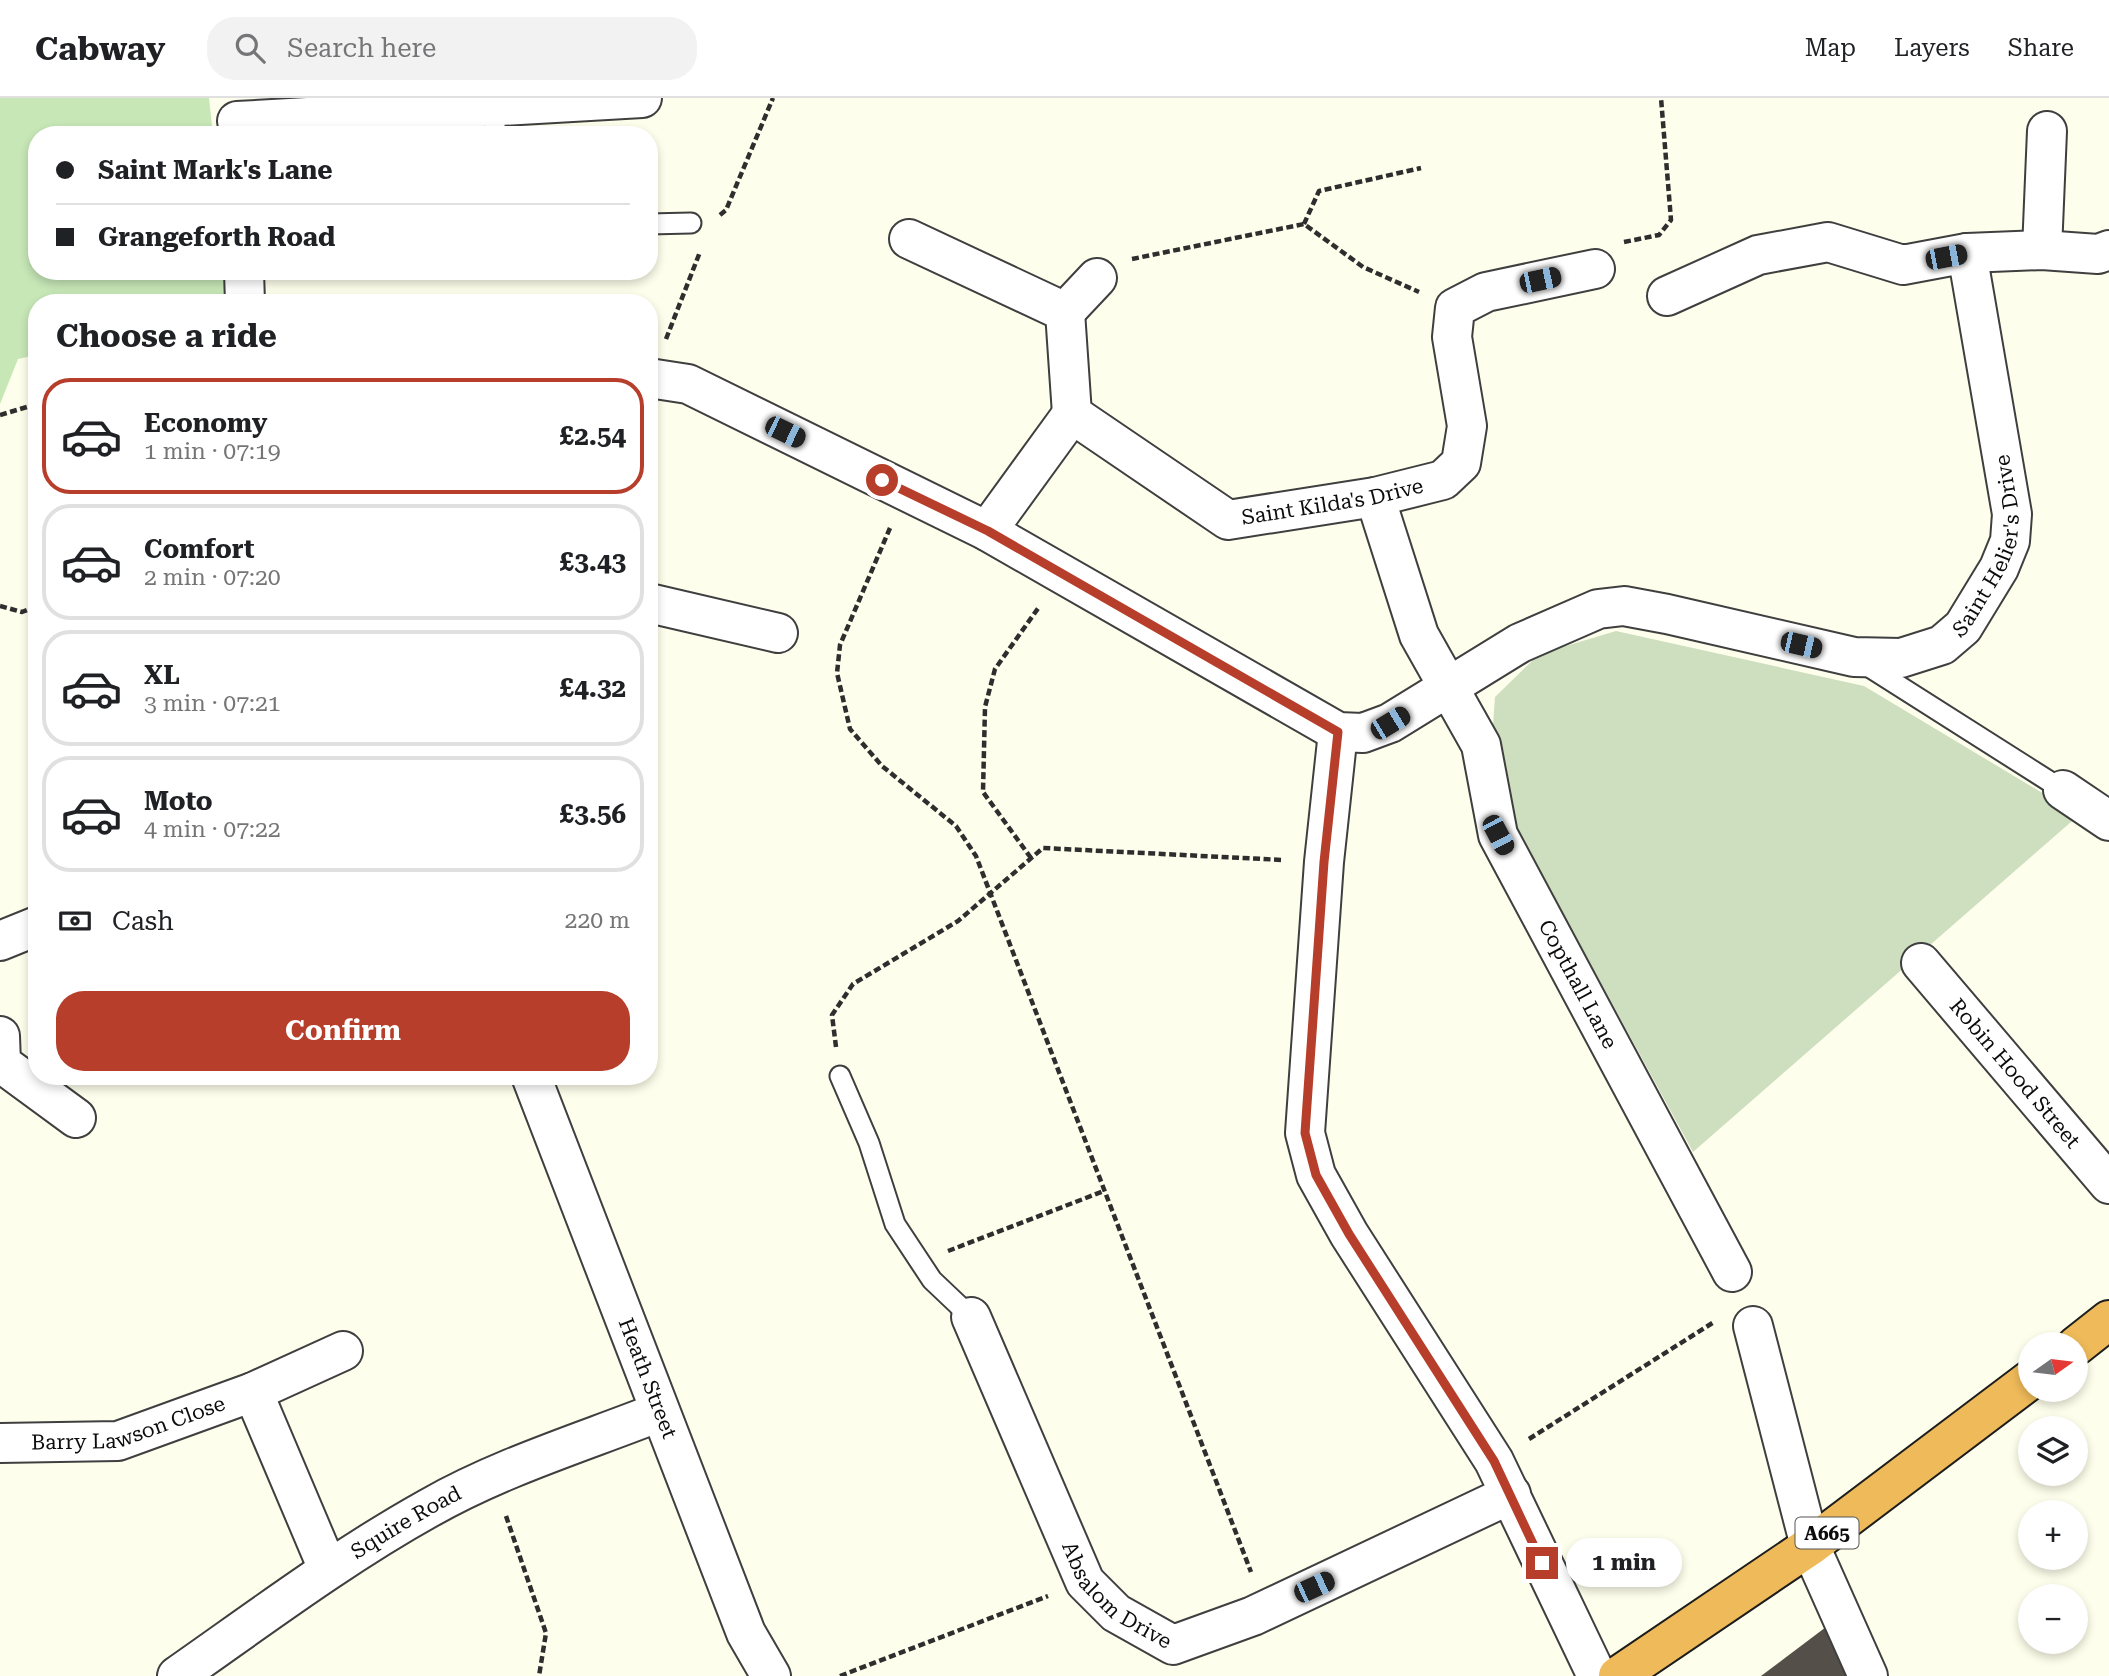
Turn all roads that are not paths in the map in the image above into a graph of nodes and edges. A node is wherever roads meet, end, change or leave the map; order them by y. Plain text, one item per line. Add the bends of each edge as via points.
1 (642, 98) edge
2 (237, 118) edge
3 (495, 121) edge
4 (2047, 131) dead end
5 (691, 223) dead end
6 (658, 225) edge
7 (909, 239) dead end
8 (2042, 250) junction
9 (2109, 250) edge
10 (1967, 253) junction
11 (1595, 269) road end
12 (1097, 278) road end
13 (1667, 296) dead end
14 (1065, 312) junction
15 (658, 379) edge
16 (1072, 414) junction
17 (1375, 497) junction
18 (988, 531) junction
19 (658, 605) edge
20 (778, 633) dead end
21 (1854, 657) junction
22 (1449, 687) junction
23 (1338, 732) junction
24 (2063, 790) joint
25 (2109, 821) edge
26 (28, 930) edge
27 (0, 941) edge
28 (1921, 963) dead end
29 (0, 1036) edge
30 (840, 1076) road end
31 (28, 1083) edge
32 (31, 1085) edge
33 (534, 1085) edge
34 (75, 1118) dead end
35 (2109, 1184) edge
36 (1732, 1272) dead end
37 (971, 1317) joint
38 (2109, 1320) edge
39 (1737, 1321) road end
40 (2088, 1337) edge
41 (343, 1351) dead end
42 (2018, 1389) edge
43 (253, 1392) junction
44 (659, 1412) junction
45 (0, 1443) edge
46 (1511, 1494) junction
47 (1810, 1546) junction
48 (328, 1569) junction
49 (177, 1676) edge
50 (771, 1676) edge
51 (1597, 1676) edge
52 (1618, 1676) edge
53 (1868, 1676) edge

1 - 3 street
2 - 3 street
4 - 8 street
5 - 6 lane
7 - 14 street
8 - 9 street via 2098,254
8 - 10 street
10 - 13 street via 1903,265 1828,242 1758,255
10 - 21 street, Saint Helier's Drive via 2012,514 2010,541 1979,604 1963,627 1942,645 1901,658
11 - 17 street, Saint Kilda's Drive via 1486,292 1455,307 1452,337 1467,426 1461,463 1443,480
12 - 14 street
14 - 16 street
15 - 18 street via 688,384
16 - 17 street, Saint Kilda's Drive via 1228,520
16 - 18 street
17 - 22 street, Copthall Lane via 1419,635
18 - 23 street
19 - 20 street
21 - 22 street, Saint Helier's Drive via 1624,606 1561,622
21 - 24 lane
22 - 23 street, Saint Helier's Drive via 1390,723 1363,733
22 - 36 street, Copthall Lane via 1481,746 1498,835
23 - 46 street via 1305,1133 1316,1175 1349,1234
24 - 25 street
26 - 27 street
28 - 35 street, Robin Hood Street
29 - 31 street via 1,1063
30 - 37 lane via 869,1143 895,1224 932,1280
32 - 34 street
33 - 44 street, Heath Street
37 - 46 street, Absalom Drive via 1085,1582 1116,1613 1172,1645 1265,1610
38 - 40 highway
39 - 47 street
41 - 43 street, Barry Lawson Close
42 - 47 highway, A665
43 - 45 street, Barry Lawson Close via 118,1441
43 - 48 street, Barry Lawson Close
44 - 48 street, Squire Road via 493,1477 430,1507
44 - 50 street, Heath Street via 746,1633
46 - 51 street
47 - 52 highway, A665
47 - 53 street
48 - 49 street, Squire Road

